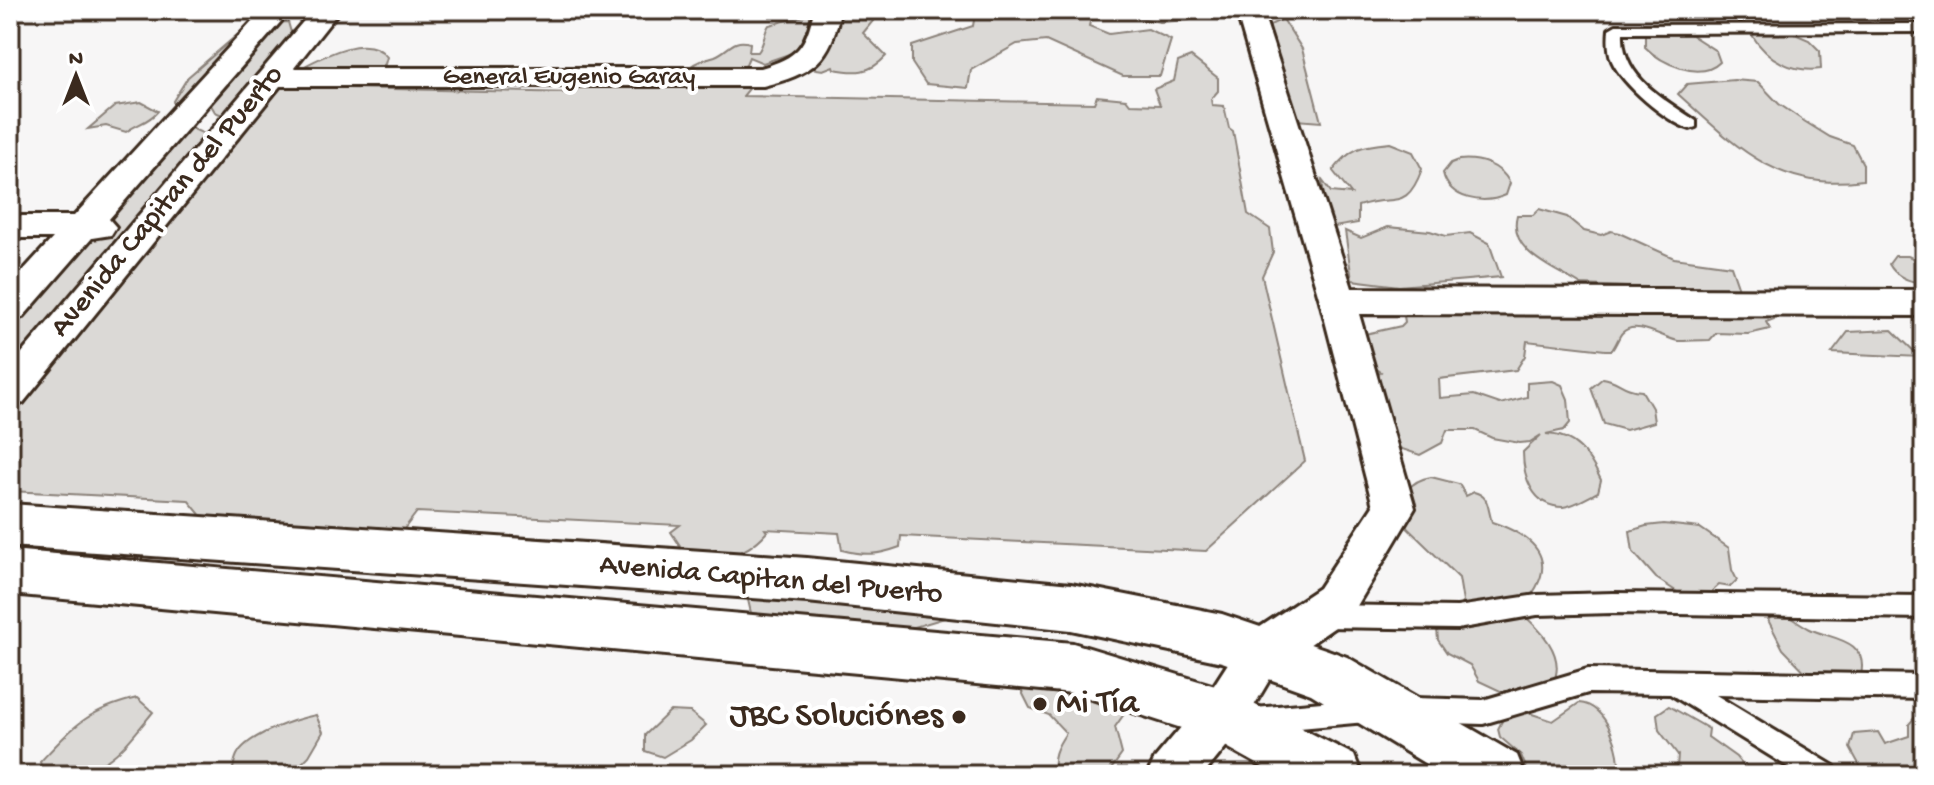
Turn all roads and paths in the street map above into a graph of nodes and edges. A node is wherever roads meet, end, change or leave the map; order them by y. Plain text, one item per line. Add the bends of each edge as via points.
1 (278, 10) edge
2 (327, 10) edge
3 (827, 10) edge
4 (1249, 10) edge
5 (1924, 28) edge
6 (271, 77) junction
7 (1690, 124) dead end
8 (10, 227) edge
9 (82, 227) junction
10 (147, 227) junction
11 (1338, 301) junction
12 (1924, 303) edge
13 (10, 308) edge
14 (10, 393) edge
15 (10, 525) edge
16 (10, 572) edge
17 (1924, 607) edge
18 (1313, 616) junction
19 (1261, 652) junction
20 (1676, 684) junction
21 (1924, 687) edge
22 (1383, 709) junction
23 (1229, 718) junction
24 (1172, 775) edge
25 (1334, 775) edge
26 (1497, 775) edge
27 (1825, 775) edge

1 - 9 street, Avenida Capitan del Puerto
2 - 6 street, Avenida Capitan del Puerto
3 - 6 street, General Eugenio Garay via 819,47 809,60 763,77
4 - 11 street
5 - 7 lane via 1616,29 1627,74
6 - 10 street, Avenida Capitan del Puerto
8 - 9 street
9 - 10 street
9 - 13 street, Avenida Capitan del Puerto
10 - 14 street, Avenida Capitan del Puerto
11 - 12 street
11 - 18 street via 1394,508 1335,602
15 - 19 street, Avenida Capitan del Puerto via 807,580 1071,607 1222,638
16 - 23 street, Avenida Capitan del Puerto via 1073,668
17 - 18 lane via 1613,603 1537,605 1457,618
18 - 19 street
19 - 22 street, Avenida Capitan del Puerto via 1328,675
19 - 23 street
20 - 21 lane
20 - 22 lane via 1588,681 1483,712
20 - 27 lane
22 - 23 lane
22 - 26 street, Avenida Capitan del Puerto
23 - 24 street
23 - 25 street, Avenida Capitan del Puerto

